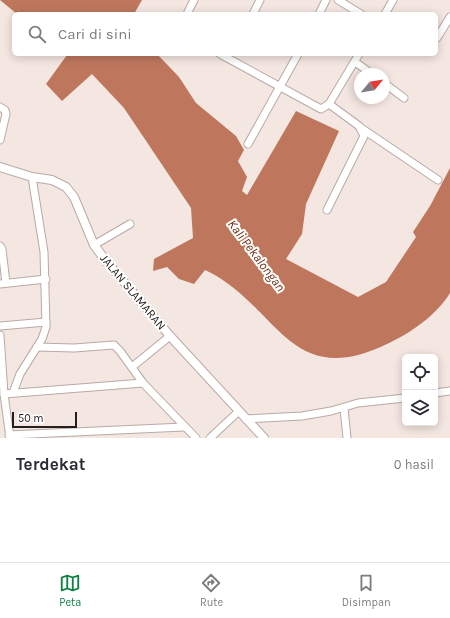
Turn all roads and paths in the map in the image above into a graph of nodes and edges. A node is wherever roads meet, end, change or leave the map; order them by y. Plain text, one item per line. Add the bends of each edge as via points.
1 (194, 0) edge
2 (260, 0) edge
3 (326, 0) edge
4 (338, 0) edge
5 (393, 0) edge
6 (188, 12) edge
7 (254, 12) edge
8 (319, 12) edge
9 (357, 12) edge
10 (386, 12) edge
11 (450, 16) edge
12 (438, 36) edge
13 (230, 56) edge
14 (297, 56) edge
15 (358, 56) edge
16 (354, 62) junction
17 (363, 68) edge
18 (281, 86) junction
19 (390, 88) edge
20 (404, 98) dead end
21 (329, 104) junction
22 (0, 107) edge
23 (361, 128) junction
24 (0, 140) edge
25 (248, 144) dead end
26 (0, 167) edge
27 (32, 177) junction
28 (438, 180) dead end
29 (327, 210) dead end
30 (130, 224) dead end
31 (94, 245) junction
32 (0, 246) edge
33 (46, 279) junction
34 (3, 283) edge
35 (46, 322) junction
36 (0, 326) edge
37 (0, 335) edge
38 (170, 336) junction
39 (37, 347) junction
40 (132, 367) junction
41 (143, 383) junction
42 (450, 391) edge
43 (13, 393) junction
44 (438, 393) edge
45 (4, 394) junction
46 (402, 398) edge
47 (344, 408) junction
48 (239, 411) junction
49 (246, 419) junction
50 (184, 427) junction
51 (9, 437) edge
52 (196, 438) edge
53 (210, 438) edge
54 (264, 438) edge
55 (347, 438) edge

1 - 6 street
2 - 7 street
3 - 8 street
4 - 9 street
5 - 10 street
11 - 12 street
13 - 18 street
14 - 18 street
15 - 16 street
16 - 17 street
16 - 21 street
18 - 21 street via 320,108 325,108
18 - 25 street
19 - 20 street
21 - 23 street
22 - 24 street via 6,114
23 - 28 street
23 - 29 street via 363,138
26 - 27 street, JALAN SLAMARAN
27 - 31 street, JALAN SLAMARAN via 59,182 70,192
27 - 33 street
30 - 31 street
31 - 38 street, JALAN SLAMARAN
32 - 34 street
33 - 34 street
33 - 35 street
35 - 36 street
35 - 39 street via 45,332
37 - 45 street
38 - 40 street
38 - 48 street, JALAN SLAMARAN
39 - 40 street via 74,348 112,344
39 - 43 street via 20,374
40 - 41 street
41 - 43 street
41 - 50 street
42 - 44 street
43 - 45 street
45 - 51 street
46 - 47 street via 358,403
47 - 49 street via 302,416
47 - 55 street
48 - 49 street, JALAN SLAMARAN
48 - 53 street
49 - 54 street, JALAN SLAMARAN
50 - 51 street
50 - 52 street

